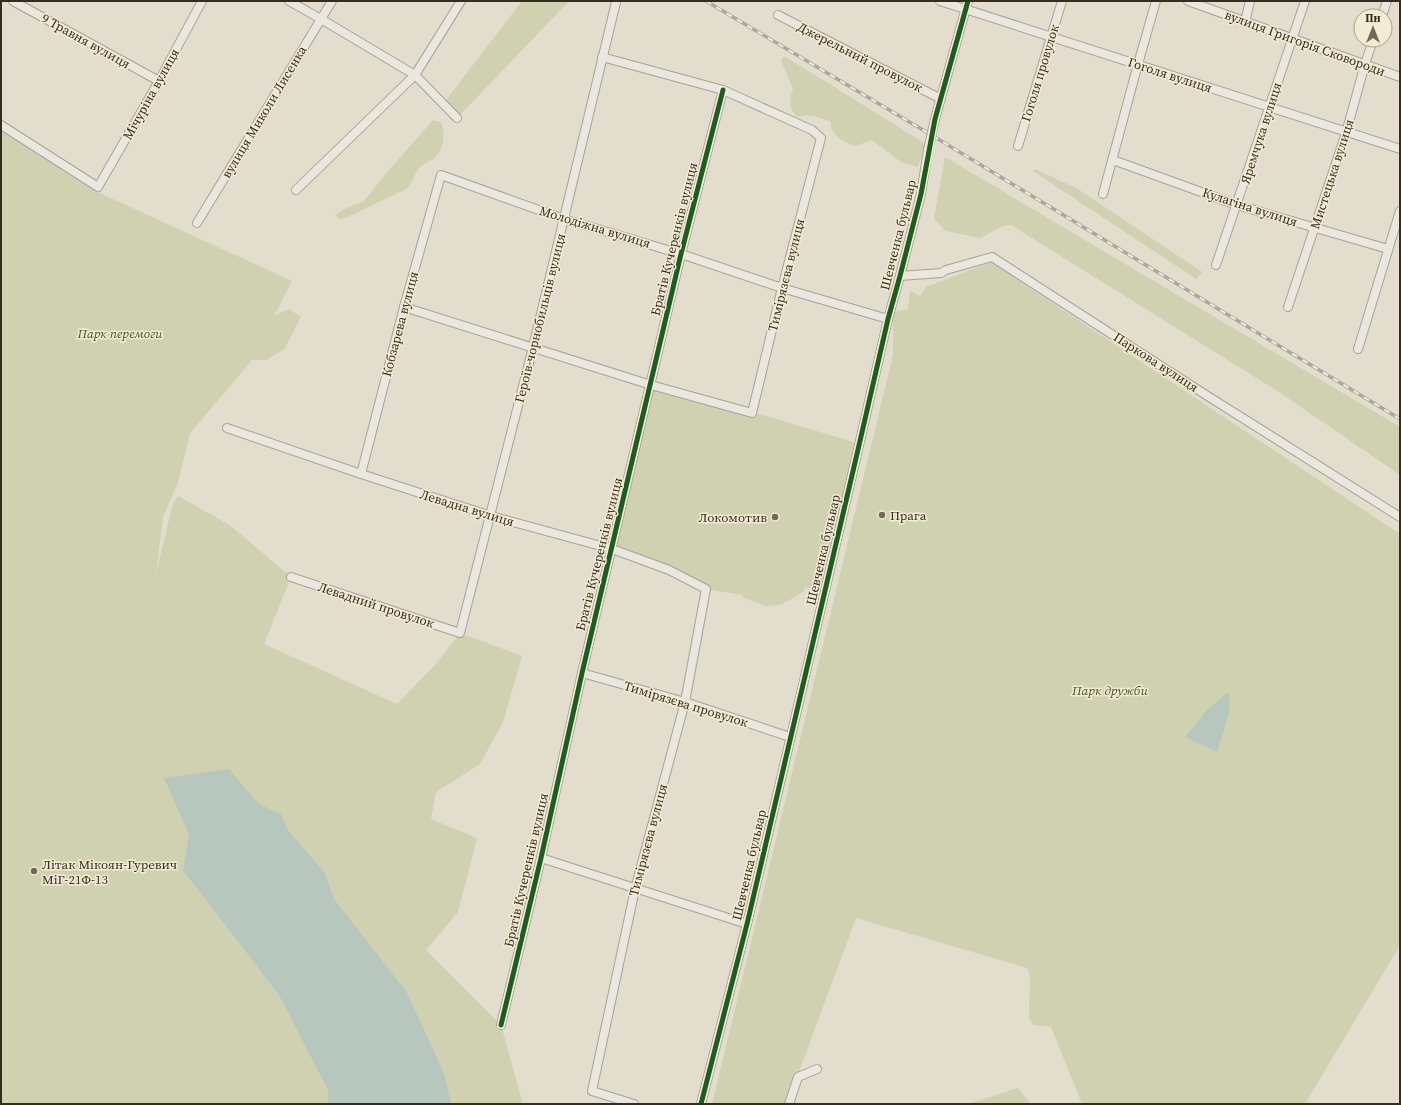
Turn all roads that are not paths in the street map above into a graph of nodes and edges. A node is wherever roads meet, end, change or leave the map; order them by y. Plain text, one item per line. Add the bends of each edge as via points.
1 (13, 1) edge
2 (202, 1) edge
3 (289, 1) edge
4 (332, 1) edge
5 (461, 1) edge
6 (940, 1) edge
7 (1062, 1) edge
8 (1156, 1) edge
9 (1188, 1) edge
10 (1250, 1) edge
11 (1305, 1) edge
12 (616, 2) edge
13 (967, 5) edge
14 (778, 15) dead end
15 (321, 18) junction
16 (1245, 22) junction
17 (1052, 36) junction
18 (1293, 39) junction
19 (1370, 48) edge
20 (602, 58) junction
21 (1138, 64) junction
22 (1365, 64) junction
23 (415, 75) junction
24 (1400, 77) edge
25 (159, 81) junction
26 (723, 90) junction
27 (941, 99) junction
28 (1269, 107) junction
29 (457, 118) dead end
30 (1, 125) edge
31 (1346, 132) junction
32 (1018, 146) dead end
33 (1400, 149) edge
34 (1113, 160) junction
35 (441, 175) joint
36 (296, 190) dead end
37 (1103, 194) dead end
38 (1237, 205) junction
39 (1400, 211) edge
40 (564, 219) junction
41 (197, 223) dead end
42 (1315, 227) junction
43 (1388, 249) junction
44 (681, 254) junction
45 (1216, 265) dead end
46 (900, 276) junction
47 (782, 288) junction
48 (404, 307) junction
49 (1288, 307) dead end
50 (888, 319) junction
51 (533, 347) junction
52 (1358, 349) dead end
53 (651, 385) junction
54 (227, 428) dead end
55 (361, 474) junction
56 (491, 516) junction
57 (1400, 517) edge
58 (612, 549) junction
59 (291, 577) dead end
60 (706, 589) joint
61 (460, 633) joint
62 (582, 673) junction
63 (685, 702) junction
64 (790, 737) junction
65 (541, 858) junction
66 (635, 889) junction
67 (747, 924) junction
68 (501, 1025) dead end
69 (817, 1069) dead end
70 (634, 1104) edge
71 (702, 1104) edge
72 (789, 1104) edge

1 - 25 street, 9 Травня вулиця
2 - 25 street, Мічуріна вулиця
3 - 15 street
4 - 15 street, вулиця Миколи Лисенка
5 - 23 street
6 - 13 street, Гоголя вулиця
7 - 17 street, Гоголя провулок
8 - 21 street
9 - 16 street, вулиця Григорія Сковороди
10 - 16 street
11 - 18 street, Яремчука вулиця
12 - 20 street, Героїв-чорнобильців вулиця
13 - 17 street, Гоголя вулиця
13 - 27 street, Шевченка бульвар
14 - 27 street, Джерельний провулок
15 - 23 street
15 - 41 street, вулиця Миколи Лисенка
16 - 18 street, вулиця Григорія Сковороди
17 - 21 street, Гоголя вулиця
17 - 32 street, Гоголя провулок
18 - 22 street, вулиця Григорія Сковороди
18 - 28 street, Яремчука вулиця
19 - 22 street, Мистецька вулиця
20 - 26 street
20 - 40 street, Героїв-чорнобильців вулиця
21 - 28 street, Гоголя вулиця
21 - 34 street
22 - 24 street, вулиця Григорія Сковороди
22 - 31 street, Мистецька вулиця
23 - 29 street
23 - 36 street
25 - 30 street, Мічуріна вулиця via 98,187
26 - 44 street, Братів Кучеренків вулиця
26 - 47 street, Тимірязєва вулиця via 812,130 821,138
27 - 46 street, Шевченка бульвар, bridge
28 - 31 street, Гоголя вулиця
28 - 38 street, Яремчука вулиця
31 - 33 street, Гоголя вулиця
31 - 42 street, Мистецька вулиця
34 - 37 street
34 - 38 street, Кулагіна вулиця
35 - 40 street, Молодіжна вулиця
35 - 48 street, Кобзарева вулиця
38 - 42 street, Кулагіна вулиця
38 - 45 street, Яремчука вулиця
39 - 43 street
40 - 44 street, Молодіжна вулиця
40 - 51 street, Героїв-чорнобильців вулиця
42 - 43 street, Кулагіна вулиця
42 - 49 street, Мистецька вулиця
43 - 52 street
44 - 47 street, Молодіжна вулиця
44 - 53 street, Братів Кучеренків вулиця
46 - 50 street, Шевченка бульвар
46 - 57 street, Паркова вулиця via 941,273 992,257
47 - 50 street, Молодіжна вулиця
47 - 53 street, Тимірязєва вулиця via 752,413
48 - 51 street
48 - 55 street, Кобзарева вулиця
50 - 64 street, Шевченка бульвар
51 - 53 street
51 - 56 street, Героїв-чорнобильців вулиця
53 - 58 street, Братів Кучеренків вулиця
54 - 55 street, Левадна вулиця
55 - 56 street, Левадна вулиця
56 - 58 street, Левадна вулиця
56 - 61 street, Героїв-чорнобильців вулиця
58 - 60 street, Левадна вулиця via 669,570
58 - 62 street, Братів Кучеренків вулиця
59 - 61 street, Левадний провулок
60 - 63 street, Тимірязєва вулиця
62 - 63 street, Тимірязєва провулок
62 - 65 street, Братів Кучеренків вулиця
63 - 64 street, Тимірязєва провулок
63 - 66 street, Тимірязєва вулиця
64 - 67 street, Шевченка бульвар
65 - 66 street
65 - 68 street, Братів Кучеренків вулиця
66 - 67 street
66 - 70 street, Тимірязєва вулиця via 592,1091
67 - 71 street, Шевченка бульвар
69 - 72 street via 798,1077

